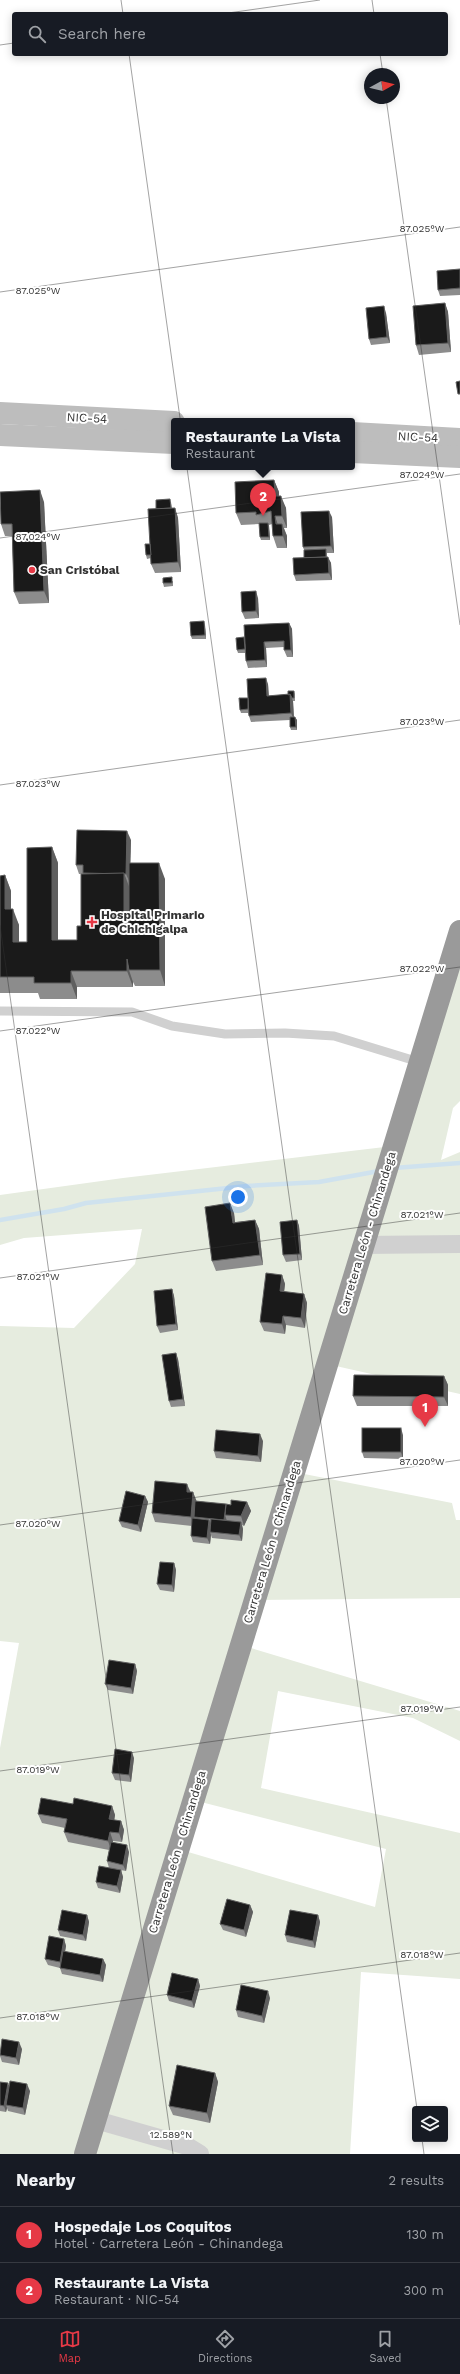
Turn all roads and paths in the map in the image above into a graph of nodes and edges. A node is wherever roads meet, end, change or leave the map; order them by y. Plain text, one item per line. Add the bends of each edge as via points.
1 (0, 413) edge
2 (91, 418) junction
3 (171, 422) edge
4 (355, 433) edge
5 (0, 435) edge
6 (91, 439) junction
7 (460, 439) edge
8 (171, 443) edge
9 (355, 452) edge
10 (460, 457) edge
11 (460, 931) edge
12 (0, 1011) edge
13 (420, 1062) junction
14 (460, 1244) edge
15 (363, 1245) junction
16 (96, 2120) junction
17 (85, 2154) edge
18 (200, 2154) edge

1 - 2 main road, NIC-54 / NIC-54
2 - 3 main road, NIC-54 / NIC-54
2 - 6 main road
4 - 7 main road, NIC-54 / NIC-54
5 - 6 main road, NIC-54 / NIC-54
6 - 8 main road, NIC-54 / NIC-54
9 - 10 main road, NIC-54 / NIC-54
11 - 13 highway, Carretera León - Chinandega
12 - 13 lane via 132,1012 172,1026 226,1034 284,1033 334,1036
13 - 15 highway, Carretera León - Chinandega
14 - 15 street
15 - 16 highway, Carretera León - Chinandega
16 - 17 highway, Carretera León - Chinandega
16 - 18 street via 187,2146

